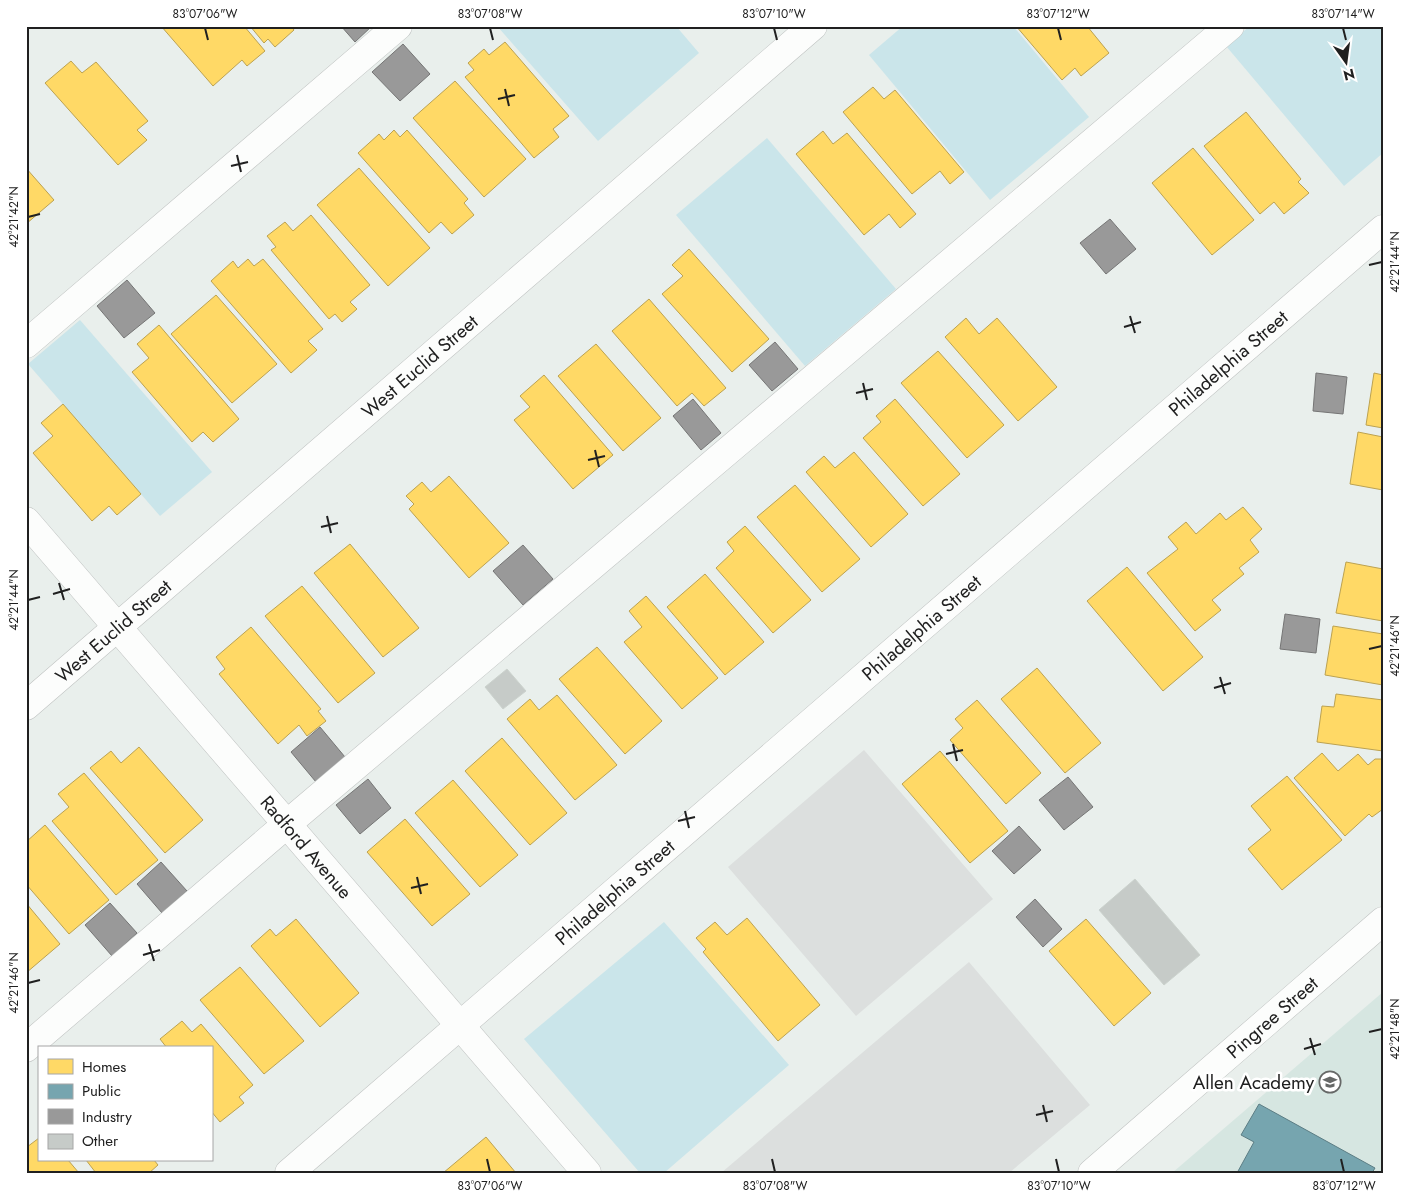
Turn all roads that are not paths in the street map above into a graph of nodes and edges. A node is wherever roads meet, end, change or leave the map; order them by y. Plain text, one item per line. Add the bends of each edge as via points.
1 (398, 26) edge
2 (813, 26) edge
3 (1230, 26) edge
4 (1383, 229) edge
5 (26, 344) edge
6 (26, 521) edge
7 (118, 627) junction
8 (26, 706) edge
9 (287, 824) junction
10 (1383, 921) edge
11 (459, 1025) junction
12 (26, 1048) edge
13 (289, 1173) edge
14 (587, 1173) edge
15 (1092, 1173) edge

1 - 5 street
2 - 7 street, West Euclid Street
3 - 9 street
4 - 11 street, Philadelphia Street
6 - 7 street, Radford Avenue
7 - 8 street, West Euclid Street
7 - 9 street, Radford Avenue
9 - 11 street, Radford Avenue
9 - 12 street
10 - 15 street, Pingree Street
11 - 13 street, Philadelphia Street
11 - 14 street, Radford Avenue

